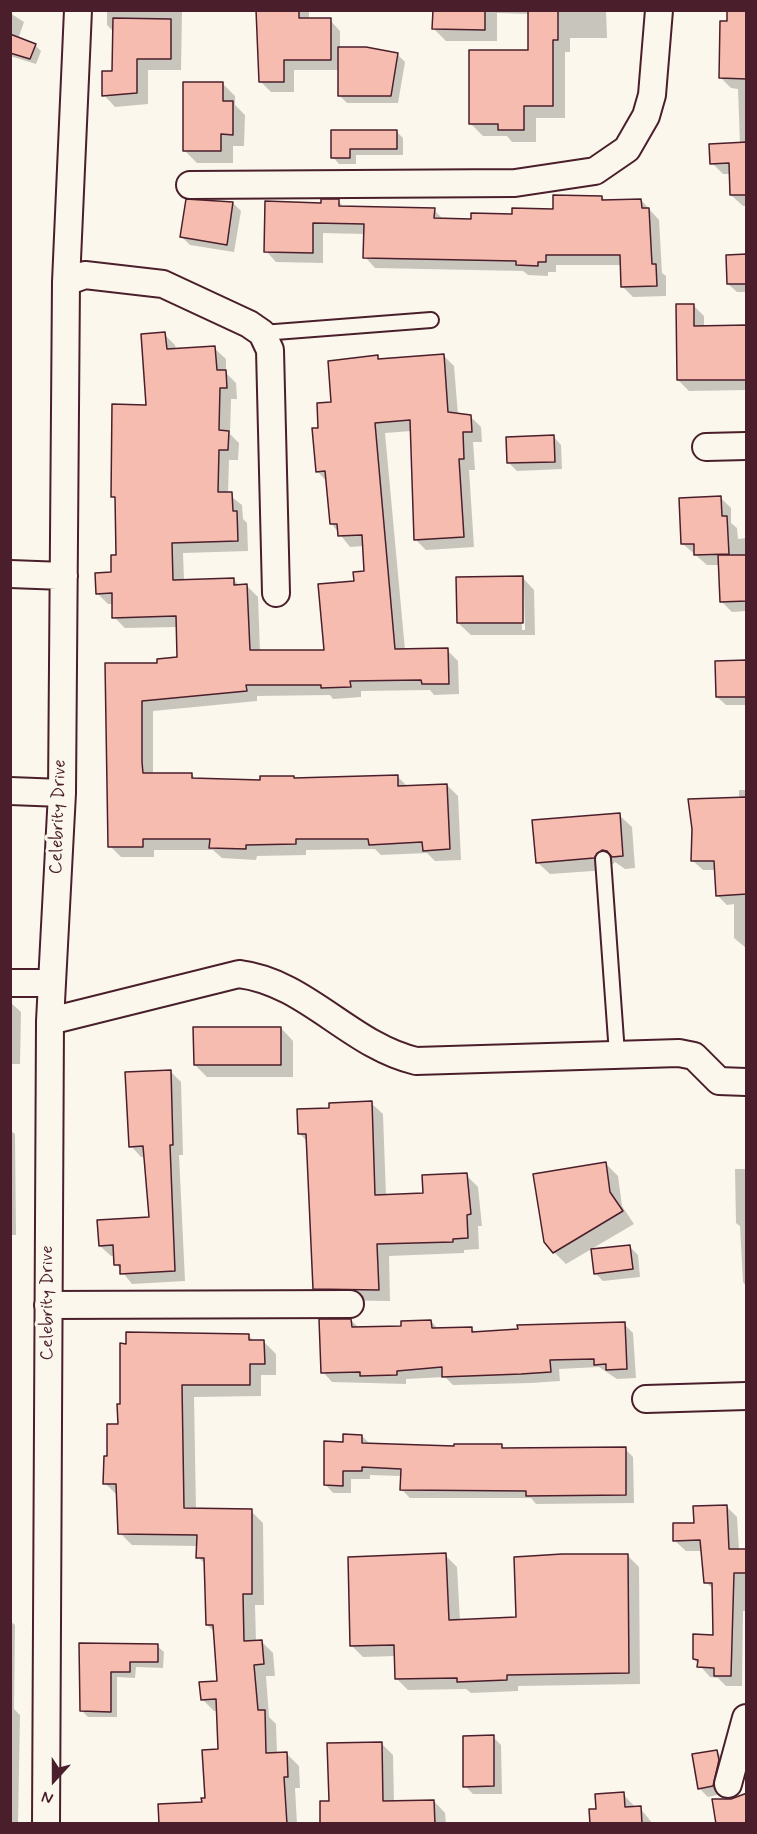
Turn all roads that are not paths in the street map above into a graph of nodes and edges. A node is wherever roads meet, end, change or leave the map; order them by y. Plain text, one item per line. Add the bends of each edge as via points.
1 (78, 10) edge
2 (658, 10) edge
3 (190, 185) dead end
4 (66, 282) junction
5 (431, 320) dead end
6 (262, 333) junction
7 (747, 446) edge
8 (706, 447) dead end
9 (10, 574) edge
10 (64, 576) junction
11 (276, 593) dead end
12 (10, 791) edge
13 (62, 793) junction
14 (603, 859) dead end
15 (10, 983) edge
16 (51, 983) junction
17 (50, 1021) junction
18 (616, 1054) junction
19 (747, 1082) edge
20 (350, 1304) dead end
21 (48, 1305) junction
22 (747, 1396) edge
23 (646, 1399) dead end
24 (747, 1718) edge
25 (728, 1784) dead end
26 (46, 1824) edge

1 - 4 street, Celebrity Drive
2 - 3 street via 657,57 646,116 627,149 595,171 515,183
4 - 6 street via 85,275 163,284 230,313
4 - 10 street, Celebrity Drive
5 - 6 lane
6 - 11 street via 270,350
7 - 8 street
9 - 10 street
10 - 13 street, Celebrity Drive
12 - 13 street
13 - 16 street, Celebrity Drive
14 - 18 lane
15 - 16 street
16 - 17 street, Celebrity Drive
17 - 18 street via 239,974 276,983 366,1041 394,1056 416,1061
17 - 21 street, Celebrity Drive
18 - 19 street via 687,1053 719,1081
20 - 21 street
21 - 26 street, Celebrity Drive
22 - 23 street
24 - 25 street

